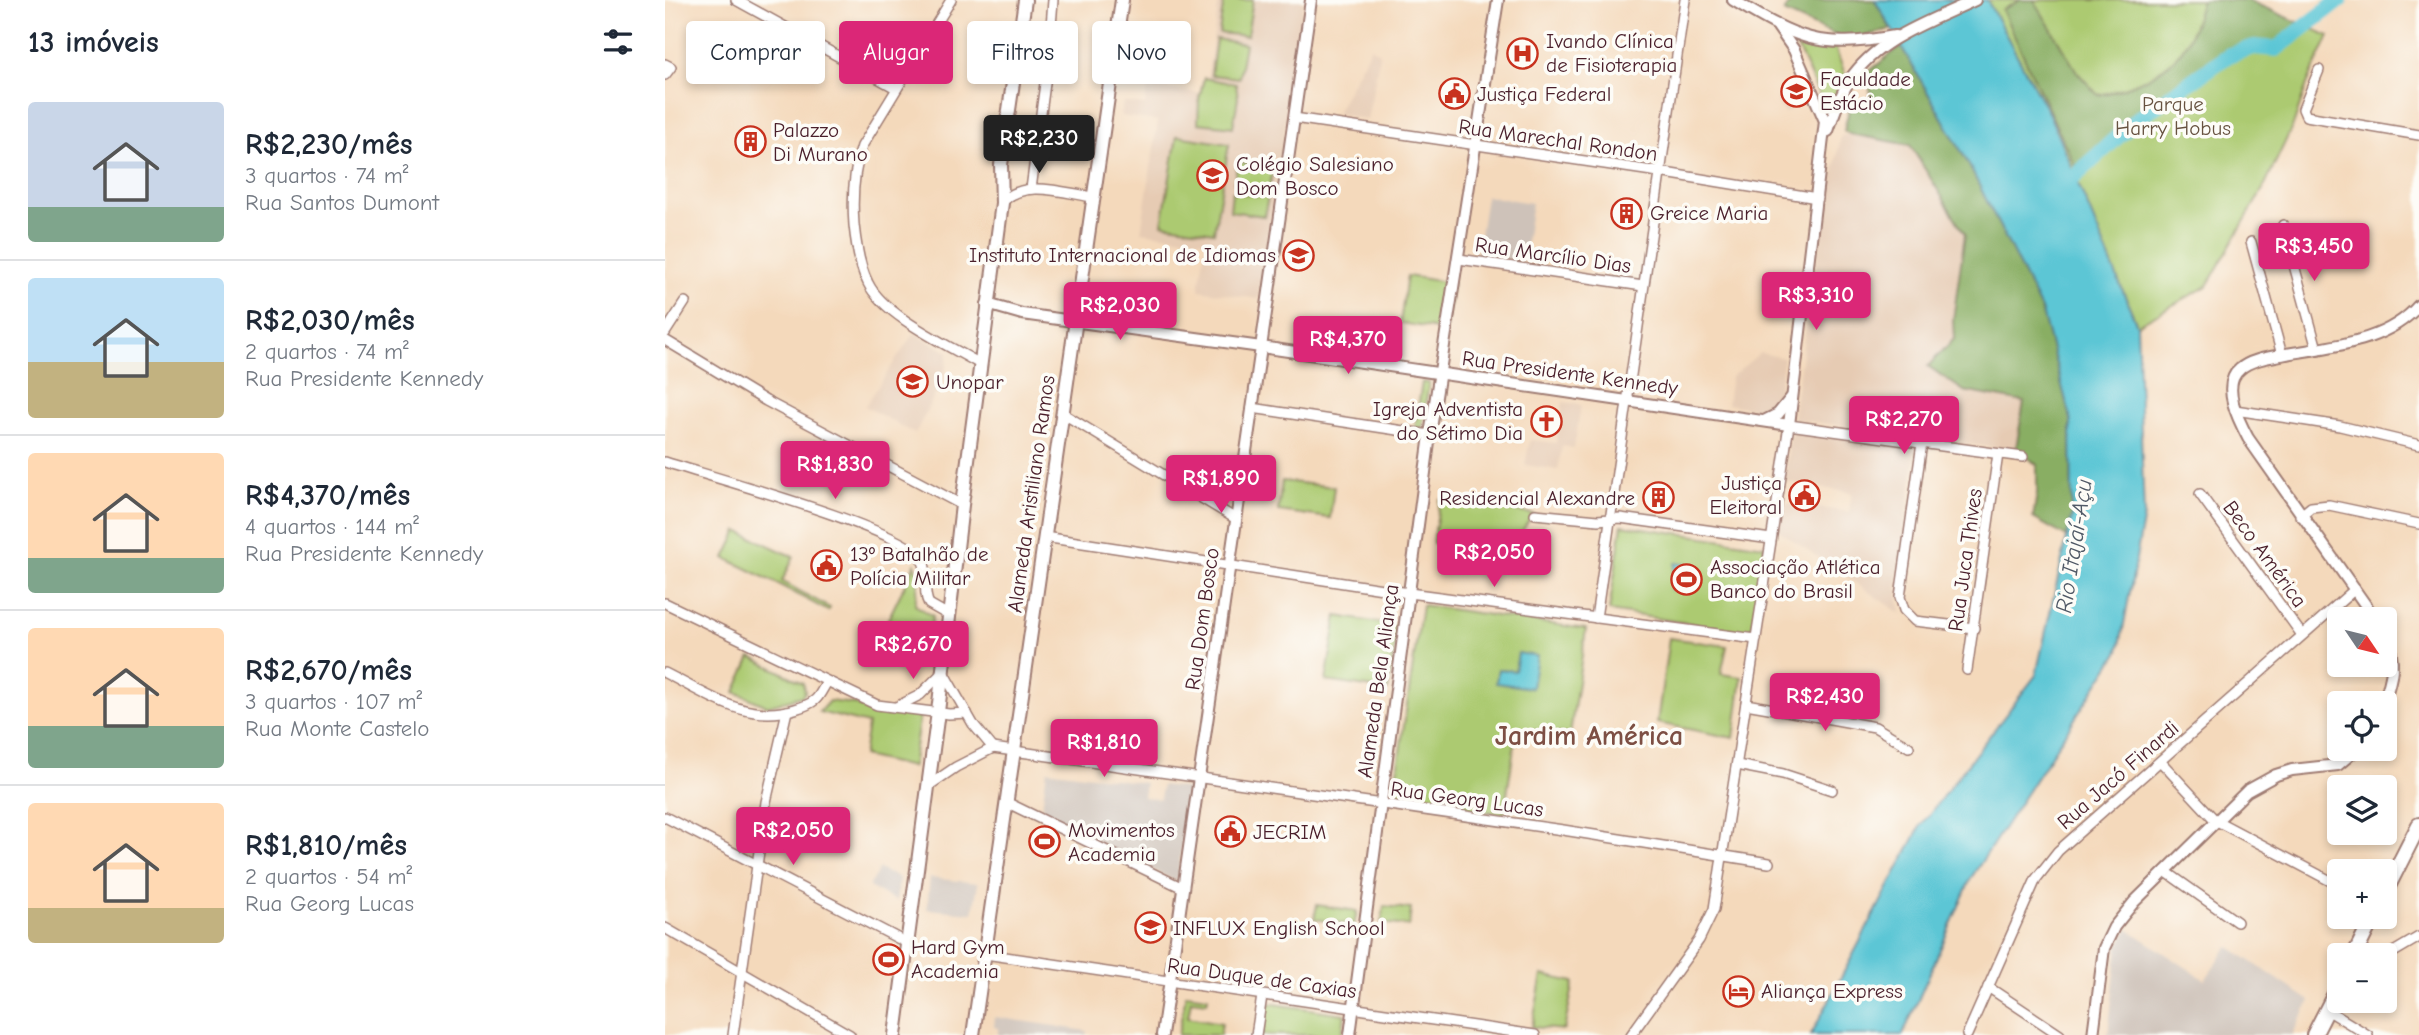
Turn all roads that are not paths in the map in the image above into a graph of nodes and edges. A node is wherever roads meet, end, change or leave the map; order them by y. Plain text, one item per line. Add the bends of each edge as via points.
1 (736, 0) edge
2 (951, 0) edge
3 (1025, 0) edge
4 (1053, 0) edge
5 (1122, 0) edge
6 (1311, 0) edge
7 (1498, 0) edge
8 (1685, 0) edge
9 (1733, 0) edge
10 (1975, 0) edge
11 (1778, 27) junction
12 (1902, 34) junction
13 (2319, 71) dead end
14 (896, 88) junction
15 (1294, 118) junction
16 (2419, 135) edge
17 (1825, 141) junction
18 (1476, 146) junction
19 (1659, 172) junction
20 (1031, 189) junction
21 (1093, 197) junction
22 (1817, 198) junction
23 (1002, 203) junction
24 (2283, 225) dead end
25 (2251, 242) dead end
26 (1458, 259) junction
27 (1643, 286) junction
28 (685, 302) dead end
29 (987, 304) junction
30 (2419, 305) edge
31 (1075, 320) junction
32 (665, 333) edge
33 (665, 340) edge
34 (1261, 347) junction
35 (2317, 349) junction
36 (2282, 355) junction
37 (979, 365) junction
38 (1439, 373) junction
39 (1793, 396) junction
40 (1627, 400) junction
41 (1252, 408) junction
42 (2235, 410) junction
43 (1062, 413) junction
44 (1764, 421) junction
45 (1789, 425) junction
46 (1430, 435) junction
47 (1922, 443) junction
48 (2419, 445) edge
49 (1998, 454) junction
50 (2023, 457) dead end
51 (665, 462) edge
52 (2200, 494) dead end
53 (962, 505) junction
54 (1535, 514) dead end
55 (2301, 516) junction
56 (1236, 519) junction
57 (1610, 519) junction
58 (2419, 524) edge
59 (1044, 537) junction
60 (1771, 539) junction
61 (1229, 567) junction
62 (2355, 589) junction
63 (1409, 593) junction
64 (665, 603) edge
65 (2367, 607) edge
66 (950, 616) junction
67 (1596, 618) junction
68 (1974, 628) junction
69 (2302, 635) junction
70 (1756, 639) junction
71 (1966, 670) dead end
72 (943, 672) junction
73 (665, 673) edge
74 (827, 682) junction
75 (1746, 704) junction
76 (894, 707) junction
77 (787, 711) junction
78 (938, 712) junction
79 (967, 713) junction
80 (1909, 747) dead end
81 (993, 748) junction
82 (1014, 751) junction
83 (2343, 761) edge
84 (2161, 762) junction
85 (1737, 765) junction
86 (1199, 778) junction
87 (928, 786) junction
88 (1832, 790) dead end
89 (1006, 802) junction
90 (1381, 804) junction
91 (665, 817) edge
92 (2215, 820) junction
93 (2419, 825) edge
94 (1724, 855) junction
95 (1769, 863) dead end
96 (757, 865) junction
97 (2397, 868) edge
98 (2165, 871) junction
99 (2327, 880) edge
100 (1183, 888) junction
101 (2237, 922) dead end
102 (665, 928) edge
103 (2419, 937) edge
104 (907, 943) junction
105 (2397, 950) edge
106 (985, 954) junction
107 (742, 973) junction
108 (1169, 982) junction
109 (1988, 987) junction
110 (1262, 996) junction
111 (1354, 1009) junction
112 (2327, 1010) edge
113 (2332, 1013) edge
114 (733, 1035) edge
115 (850, 1035) edge
116 (895, 1035) edge
117 (973, 1035) edge
118 (1162, 1035) edge
119 (1256, 1035) edge
120 (1350, 1035) edge
121 (1535, 1035) edge
122 (1632, 1035) edge
123 (1967, 1035) edge
124 (2060, 1035) edge
125 (2093, 1035) edge
126 (2314, 1035) edge
127 (2368, 1035) edge

1 - 14 street
2 - 14 street
3 - 23 main road via 1001,165
4 - 20 street
5 - 21 main road, Alameda Aristiliano Ramos
6 - 15 street, Rua Dom Bosco
7 - 18 street, Alameda Bela Aliança
8 - 19 street
9 - 11 street
10 - 12 street
11 - 12 street via 1842,43
11 - 17 street via 1823,112
12 - 17 street via 1858,69
13 - 16 street via 2303,109 2306,116
14 - 37 street via 862,146 854,173 855,230 862,271 885,305
15 - 18 street, Rua Marechal Rondon
15 - 34 street, Rua Dom Bosco
17 - 22 street
18 - 19 street, Rua Marechal Rondon
18 - 26 street, Alameda Bela Aliança
19 - 22 street, Rua Marechal Rondon
19 - 27 street
20 - 21 street
20 - 23 street via 1016,191
21 - 31 main road, Alameda Aristiliano Ramos
22 - 39 street
23 - 29 main road
24 - 35 street
25 - 36 street
26 - 27 street, Rua Marcílio Dias
26 - 38 street, Alameda Bela Aliança
27 - 40 street
28 - 32 street
29 - 31 street, Rua Presidente Kennedy via 1021,314
29 - 37 main road
30 - 35 street via 2370,338
31 - 34 street, Rua Presidente Kennedy
31 - 43 main road, Alameda Aristiliano Ramos
33 - 53 street via 758,396
34 - 38 street, Rua Presidente Kennedy
34 - 41 street, Rua Dom Bosco
35 - 36 street
36 - 42 street via 2239,369 2231,384
37 - 53 main road
38 - 40 street, Rua Presidente Kennedy
38 - 46 street, Alameda Bela Aliança
39 - 44 street via 1778,414
39 - 45 street
40 - 44 street, Rua Presidente Kennedy
40 - 57 street
41 - 46 street
41 - 56 street, Rua Dom Bosco
42 - 48 street via 2340,426
42 - 55 street via 2248,438
43 - 56 street
43 - 59 main road, Alameda Aristiliano Ramos
44 - 45 street, Rua Presidente Kennedy
45 - 47 street, Rua Presidente Kennedy
45 - 60 street
46 - 63 street, Alameda Bela Aliança
47 - 49 street, Rua Presidente Kennedy
47 - 68 street via 1900,597 1903,610 1915,621
49 - 50 street, Rua Presidente Kennedy
49 - 68 street, Rua Juca Thives
51 - 66 street via 821,511 901,543 925,565 929,604
52 - 69 street, Beco América
53 - 66 main road
54 - 57 street
55 - 58 street via 2311,507 2329,505
55 - 62 street
56 - 61 street, Rua Dom Bosco
57 - 60 street
57 - 67 street
59 - 61 street
59 - 82 main road, Alameda Aristiliano Ramos
60 - 70 street
61 - 63 street
61 - 86 street, Rua Dom Bosco
62 - 65 street
62 - 69 street, Rua Jacó Finardi
63 - 67 street
63 - 90 street, Alameda Bela Aliança
64 - 74 street
66 - 72 main road
67 - 70 street
68 - 71 street, Rua Juca Thives
69 - 84 street, Rua Jacó Finardi
70 - 75 street
72 - 76 street via 920,695
72 - 78 main road
72 - 79 street
73 - 77 street via 739,709 759,714
74 - 76 street via 877,705
74 - 77 street via 813,702
75 - 80 street via 1875,727
75 - 85 street
76 - 78 street
77 - 96 street
78 - 79 street
78 - 87 main road
79 - 81 street
81 - 82 street, Rua Georg Lucas
81 - 87 street
82 - 86 street, Rua Georg Lucas
82 - 89 main road, Alameda Aristiliano Ramos
83 - 92 street via 2292,770 2262,782
84 - 92 street
84 - 109 street, Rua Jacó Finardi via 2046,865 2028,893
85 - 88 street
85 - 94 street
86 - 90 street, Rua Georg Lucas
86 - 100 street, Rua Dom Bosco
87 - 104 main road
89 - 100 street
89 - 106 main road, Alameda Aristiliano Ramos
90 - 94 street, Rua Georg Lucas
90 - 111 street, Alameda Bela Aliança
91 - 96 street
92 - 98 street
92 - 99 street
93 - 97 highway
94 - 95 street, Rua Georg Lucas
94 - 122 street via 1710,921
96 - 104 street
96 - 107 street
98 - 101 street
98 - 125 street via 2109,935
100 - 108 street, Rua Dom Bosco
102 - 107 street
103 - 105 street
104 - 116 main road
106 - 108 street, Rua Duque de Caxias
106 - 117 main road, Alameda Aristiliano Ramos
107 - 114 street
107 - 115 street
108 - 110 street, Rua Duque de Caxias
108 - 118 street, Rua Dom Bosco
109 - 123 street, Rua Jacó Finardi
109 - 124 street
110 - 111 street, Rua Duque de Caxias
110 - 119 street
111 - 120 street, Alameda Bela Aliança
111 - 121 street, Rua Duque de Caxias
112 - 126 highway
113 - 127 street

